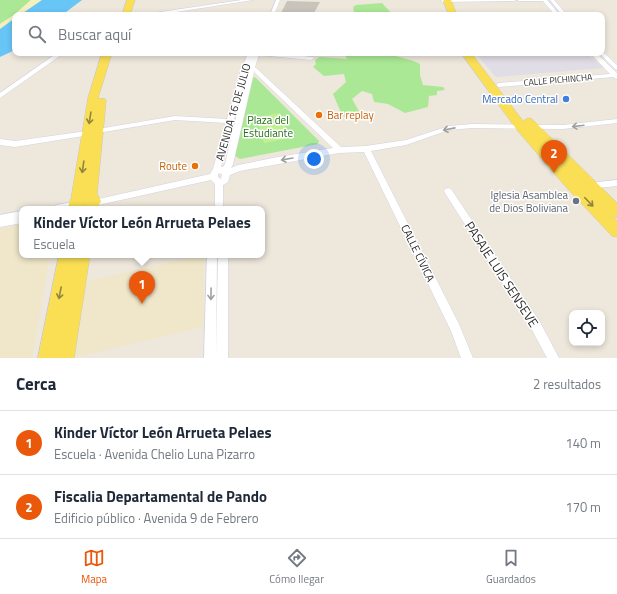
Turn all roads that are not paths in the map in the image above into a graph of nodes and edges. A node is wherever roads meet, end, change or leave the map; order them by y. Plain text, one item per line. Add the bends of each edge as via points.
1 (124, 0) edge
2 (130, 0) edge
3 (251, 0) edge
4 (278, 0) edge
5 (283, 0) edge
6 (443, 0) edge
7 (448, 0) edge
8 (514, 0) edge
9 (520, 0) edge
10 (538, 0) edge
11 (552, 0) edge
12 (545, 1) edge
13 (121, 12) edge
14 (127, 12) edge
15 (168, 12) edge
16 (273, 12) edge
17 (279, 12) edge
18 (447, 12) edge
19 (452, 12) edge
20 (555, 12) edge
21 (562, 12) edge
22 (57, 56) edge
23 (106, 56) edge
24 (114, 56) edge
25 (250, 56) edge
26 (255, 56) edge
27 (289, 56) edge
28 (468, 56) edge
29 (475, 56) edge
30 (596, 56) edge
31 (605, 56) edge
32 (311, 58) dead end
33 (249, 65) junction
34 (617, 68) edge
35 (616, 76) edge
36 (499, 85) junction
37 (0, 96) edge
38 (231, 121) junction
39 (617, 121) edge
40 (527, 127) junction
41 (93, 132) junction
42 (0, 142) edge
43 (366, 149) junction
44 (339, 150) junction
45 (226, 172) junction
46 (216, 177) junction
47 (571, 183) junction
48 (617, 183) edge
49 (591, 186) junction
50 (448, 191) dead end
51 (82, 206) edge
52 (219, 206) edge
53 (617, 212) edge
54 (19, 218) edge
55 (0, 221) edge
56 (617, 231) edge
57 (66, 258) edge
58 (82, 258) edge
59 (212, 258) edge
60 (223, 258) edge
61 (47, 358) edge
62 (65, 358) edge
63 (210, 358) edge
64 (222, 358) edge
65 (467, 358) edge
66 (554, 358) edge

1 - 13 main road
2 - 14 main road
3 - 15 street
4 - 16 street
5 - 17 street
6 - 7 street
6 - 18 main road
7 - 8 street
7 - 19 main road
9 - 10 street
10 - 12 street
11 - 21 street
12 - 20 street
22 - 37 street
23 -> 41 main road via 93,98
24 - 41 main road
25 - 33 street, AVENIDA 16 DE JULIO
26 - 33 street, AVENIDA 16 DE JULIO
27 - 32 street
28 - 40 main road
29 - 36 main road
30 - 35 street
31 - 34 street
33 - 38 street, AVENIDA 16 DE JULIO
33 - 44 street
33 - 45 street, AVENIDA 16 DE JULIO
35 - 36 street, CALLE PICHINCHA
36 - 40 main road
38 - 41 street via 176,118
38 - 46 street, AVENIDA 16 DE JULIO
39 -> 40 street via 563,128
40 -> 43 street via 449,128 406,142
40 - 47 main road
40 - 49 main road
41 - 42 street via 15,144
41 - 51 main road
43 - 44 street
43 - 65 street, CALLE CÍVICA via 455,328
44 -> 45 street
45 - 46 street
46 - 51 street
46 - 52 street, AVENIDA 16 DE JULIO
47 - 49 street
47 -> 56 main road
48 - 49 street
49 - 53 main road
50 - 66 street, PASAJE LUIS SENSEVE
54 - 55 street
57 -> 61 main road
58 - 62 main road
59 -> 63 street
60 - 64 street

